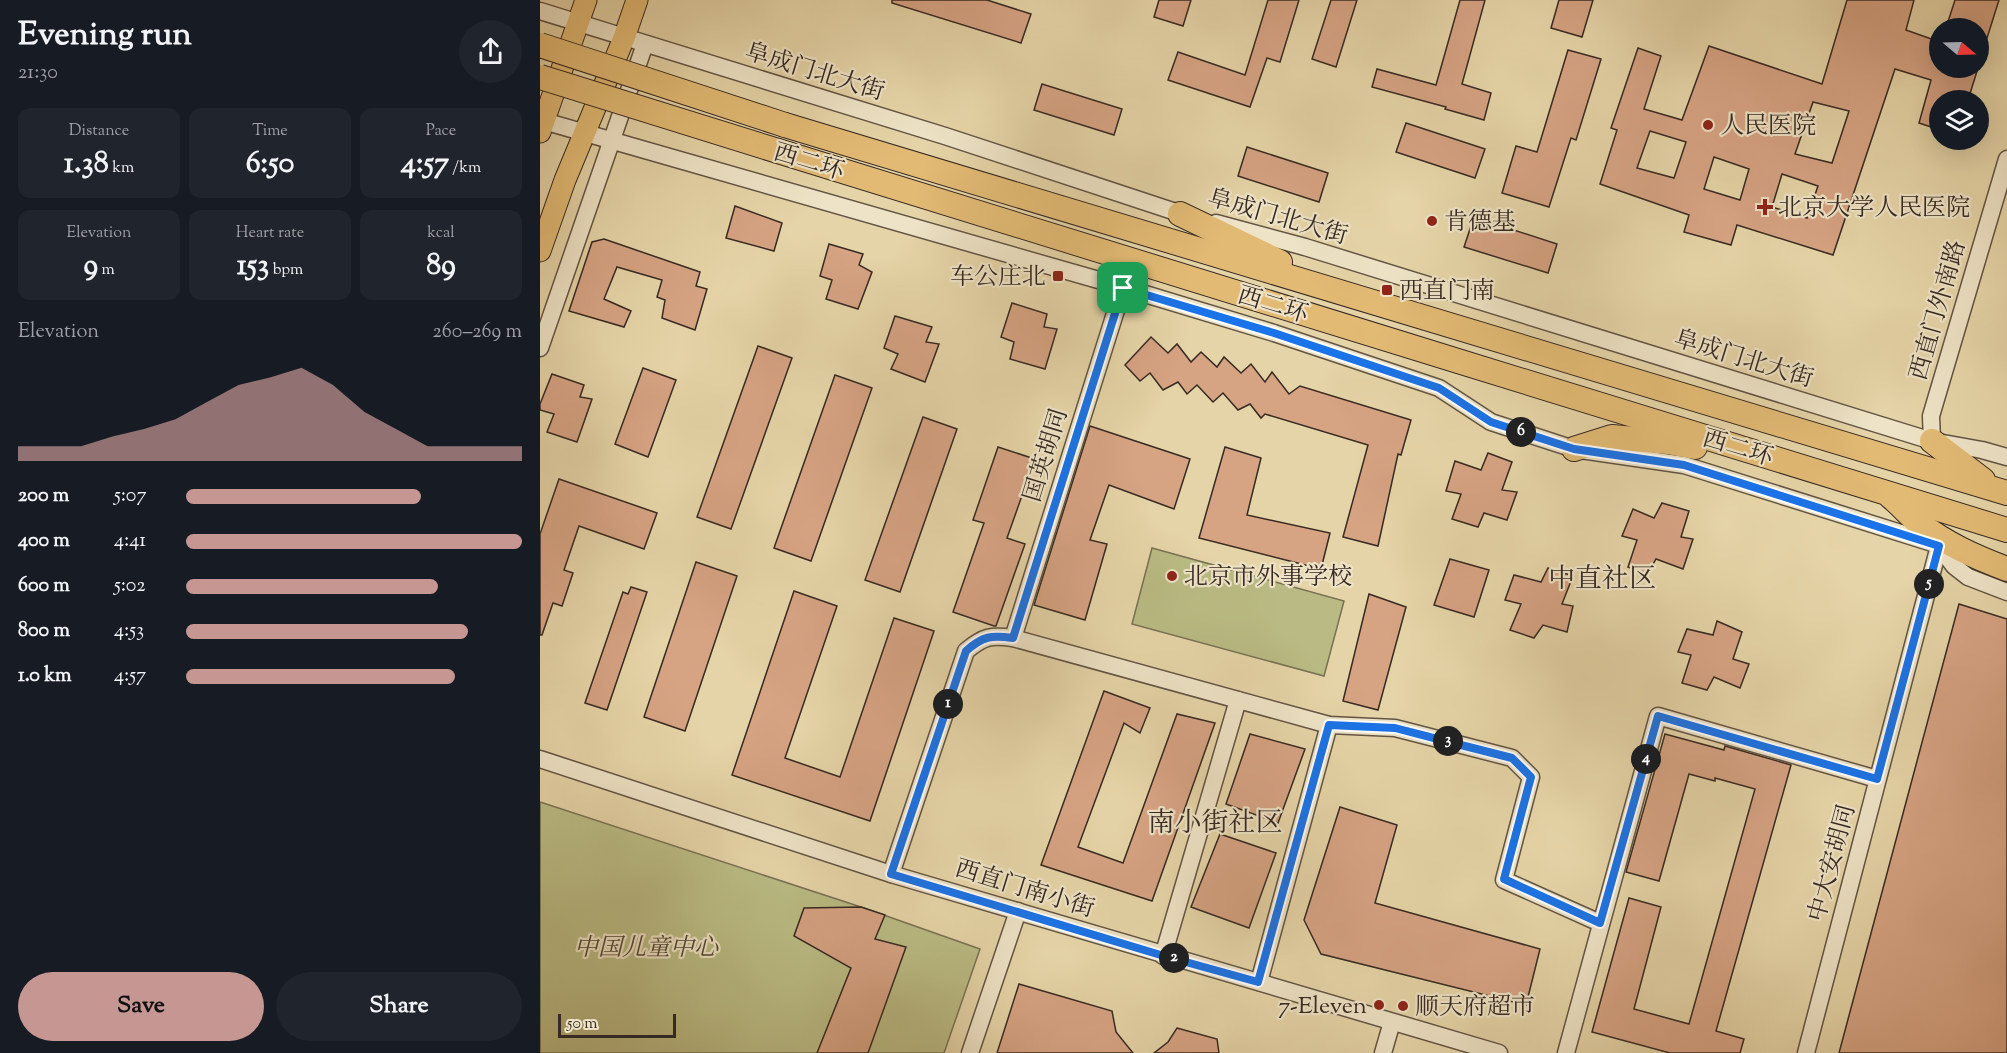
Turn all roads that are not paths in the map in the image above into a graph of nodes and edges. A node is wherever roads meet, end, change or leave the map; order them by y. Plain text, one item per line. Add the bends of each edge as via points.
1 (586, 0) edge
2 (637, 0) edge
3 (540, 11) edge
4 (578, 24) junction
5 (624, 38) junction
6 (645, 44) junction
7 (540, 45) edge
8 (540, 77) edge
9 (542, 124) edge
10 (585, 132) junction
11 (612, 140) junction
12 (2007, 159) edge
13 (1180, 214) junction
14 (540, 251) edge
15 (1123, 288) junction
16 (1347, 295) junction
17 (540, 348) edge
18 (1932, 441) junction
19 (1574, 449) junction
20 (1750, 449) junction
21 (2007, 457) edge
22 (1878, 490) junction
23 (2001, 491) edge
24 (2007, 530) edge
25 (1935, 538) junction
26 (2007, 569) edge
27 (2007, 592) edge
28 (1013, 638) junction
29 (1238, 700) junction
30 (1329, 725) junction
31 (540, 759) edge
32 (1877, 779) junction
33 (891, 874) junction
34 (1018, 911) junction
35 (1600, 923) junction
36 (1164, 956) junction
37 (1258, 982) junction
38 (1392, 1022) junction
39 (970, 1053) edge
40 (1383, 1053) edge
41 (1499, 1053) edge
42 (1566, 1053) edge
43 (1806, 1053) edge

1 - 4 main road
2 - 5 main road
3 - 4 street, 阜成门北大街
4 - 5 street, 阜成门北大街
4 - 9 main road
5 - 6 street, 阜成门北大街
5 - 10 main road
6 - 11 street
6 - 13 street, 阜成门北大街 via 945,136
7 - 16 highway, 西二环, bridge via 785,125
8 - 20 highway, 西二环, bridge
9 - 10 street
10 - 11 street
10 - 14 main road
11 - 15 street
11 - 17 street
12 - 18 street, 西直门外南路 via 1931,416
13 - 16 highway
13 - 18 street, 阜成门北大街 via 1305,247
15 - 19 street via 1439,388 1491,422
15 - 28 street, 国英胡同
16 - 23 highway, 西二环
18 - 21 street, 阜成门北大街
18 - 23 highway
19 - 20 highway via 1611,438 1668,442 1708,450
19 - 25 street via 1684,465
20 - 22 highway, 西二环
22 - 24 highway, 西二环
22 - 25 highway via 1891,497
25 - 26 highway
25 - 27 street via 1954,566 1968,577
25 - 32 street, 中大安胡同
28 - 29 street
28 - 33 street via 991,635 966,651
29 - 30 street
29 - 36 street
30 - 35 street via 1395,728 1512,758 1531,777 1504,879
30 - 37 street
31 - 33 street, 西直门南小街
32 - 35 street via 1658,716
32 - 43 street, 中大安胡同
33 - 34 street, 西直门南小街
34 - 36 street, 西直门南小街
34 - 39 street
35 - 42 street
36 - 37 street, 西直门南小街
37 - 38 street, 西直门南小街
38 - 40 street
38 - 41 street, 西直门南小街

